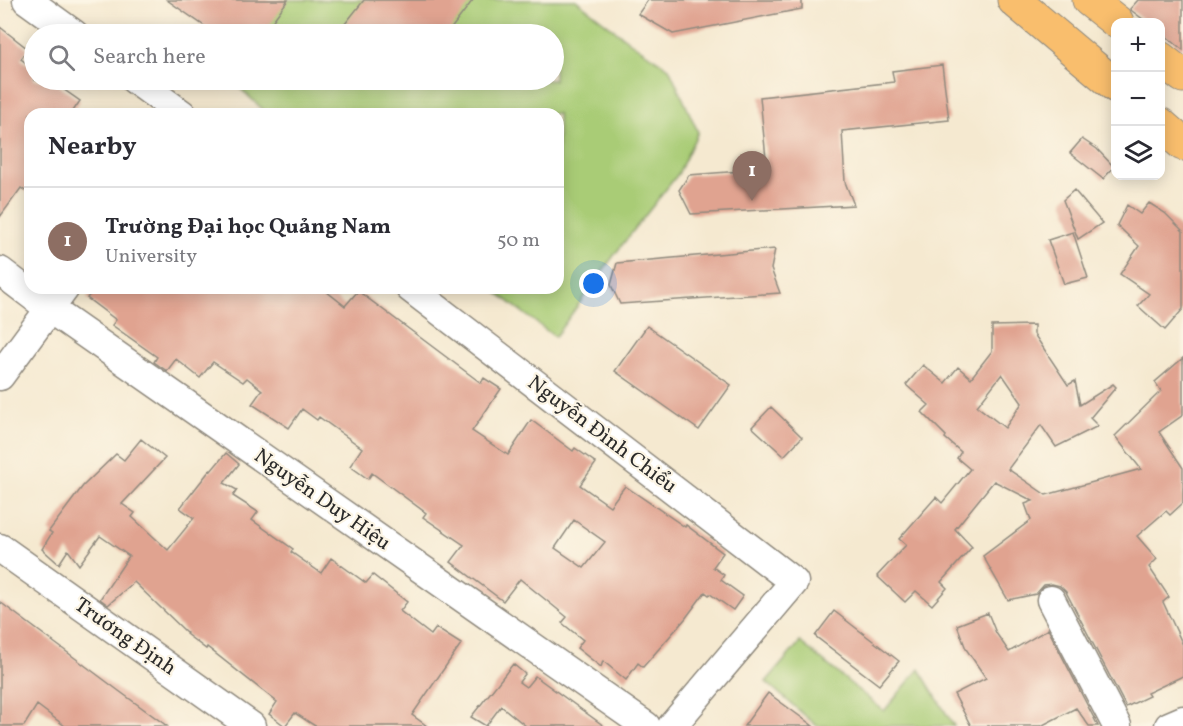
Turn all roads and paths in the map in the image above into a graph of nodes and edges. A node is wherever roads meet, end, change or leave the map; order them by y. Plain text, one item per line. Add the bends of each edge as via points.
1 (27, 0) edge
2 (1014, 0) edge
3 (1089, 0) edge
4 (1112, 18) edge
5 (60, 24) edge
6 (1165, 61) edge
7 (1183, 76) edge
8 (1111, 82) edge
9 (149, 90) edge
10 (174, 108) edge
11 (0, 271) edge
12 (24, 282) edge
13 (418, 294) edge
14 (57, 298) edge
15 (0, 376) edge
16 (0, 548) edge
17 (1051, 600) dead end
18 (1183, 720) edge
19 (250, 726) edge
20 (646, 726) edge
21 (672, 726) edge
22 (1117, 726) edge
23 (1169, 726) edge

1 - 5 street
2 - 8 main road
3 - 4 main road
6 - 7 main road
9 - 10 street
11 - 12 street, Nguyễn Duy Hiệu
13 - 21 street, Nguyễn Đình Chiểu via 794,582
14 - 15 street
14 - 20 street, Nguyễn Duy Hiệu
16 - 19 street, Trương Định
17 - 22 street
18 - 23 street

